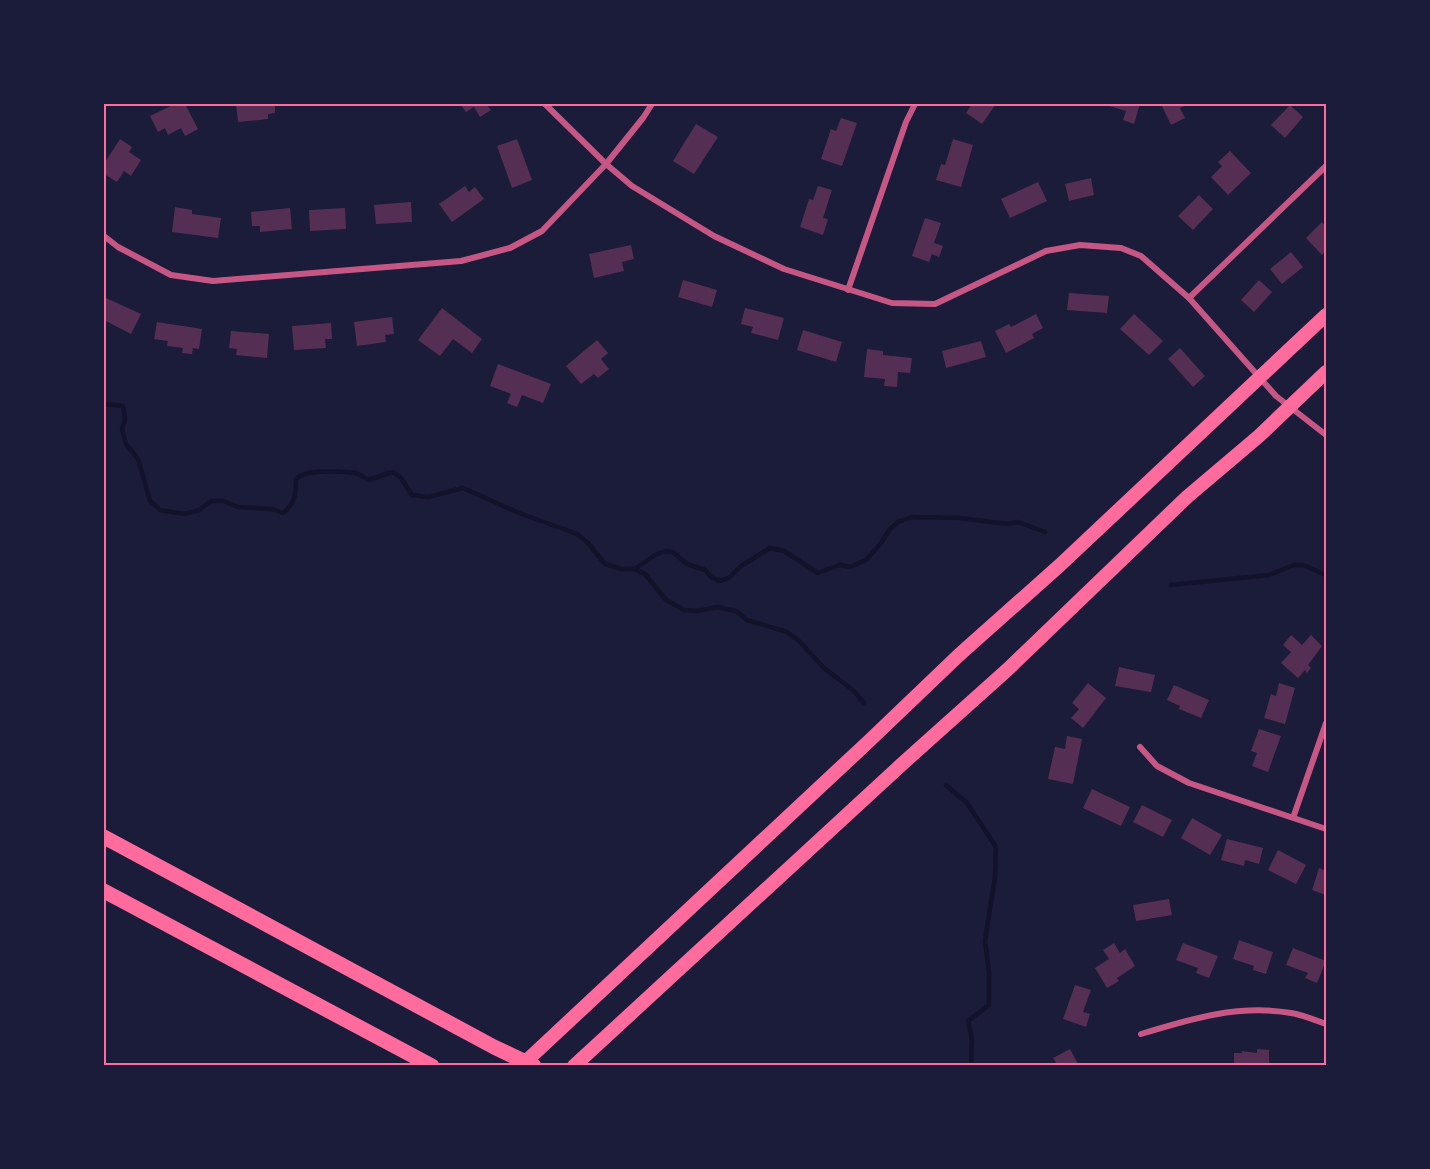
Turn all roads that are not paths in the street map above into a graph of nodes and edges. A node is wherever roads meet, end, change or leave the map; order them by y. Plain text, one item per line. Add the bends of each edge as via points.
1 (545, 104) edge
2 (652, 104) edge
3 (915, 104) edge
4 (606, 164) junction
5 (1326, 166) edge
6 (104, 236) edge
7 (848, 290) junction
8 (1189, 298) junction
9 (1326, 315) edge
10 (1326, 372) edge
11 (1260, 378) junction
12 (1289, 407) junction
13 (1326, 435) edge
14 (1326, 723) edge
15 (1140, 747) dead end
16 (1293, 818) junction
17 (1326, 829) edge
18 (104, 837) edge
19 (104, 891) edge
20 (1326, 1024) edge
21 (1141, 1034) dead end
22 (432, 1065) edge
23 (521, 1065) edge
24 (534, 1065) edge
25 (574, 1065) edge

1 - 4 street
2 - 4 street
3 - 7 street
4 - 6 street via 542,231 510,248 461,261 213,281 171,274
4 - 7 street via 632,186 714,236 783,268
5 - 8 street
7 - 8 street via 892,303 935,304 1046,251 1080,245 1121,248 1141,256
8 - 11 street
9 - 11 main road
10 - 12 main road
11 - 12 street
11 - 23 main road
12 - 13 street
12 - 25 main road via 1187,496 1007,670
14 - 16 street
15 - 16 street via 1157,766 1189,783
16 - 17 street
18 - 24 highway
19 - 22 highway
20 - 21 street via 1291,1013 1240,1010 1199,1016

